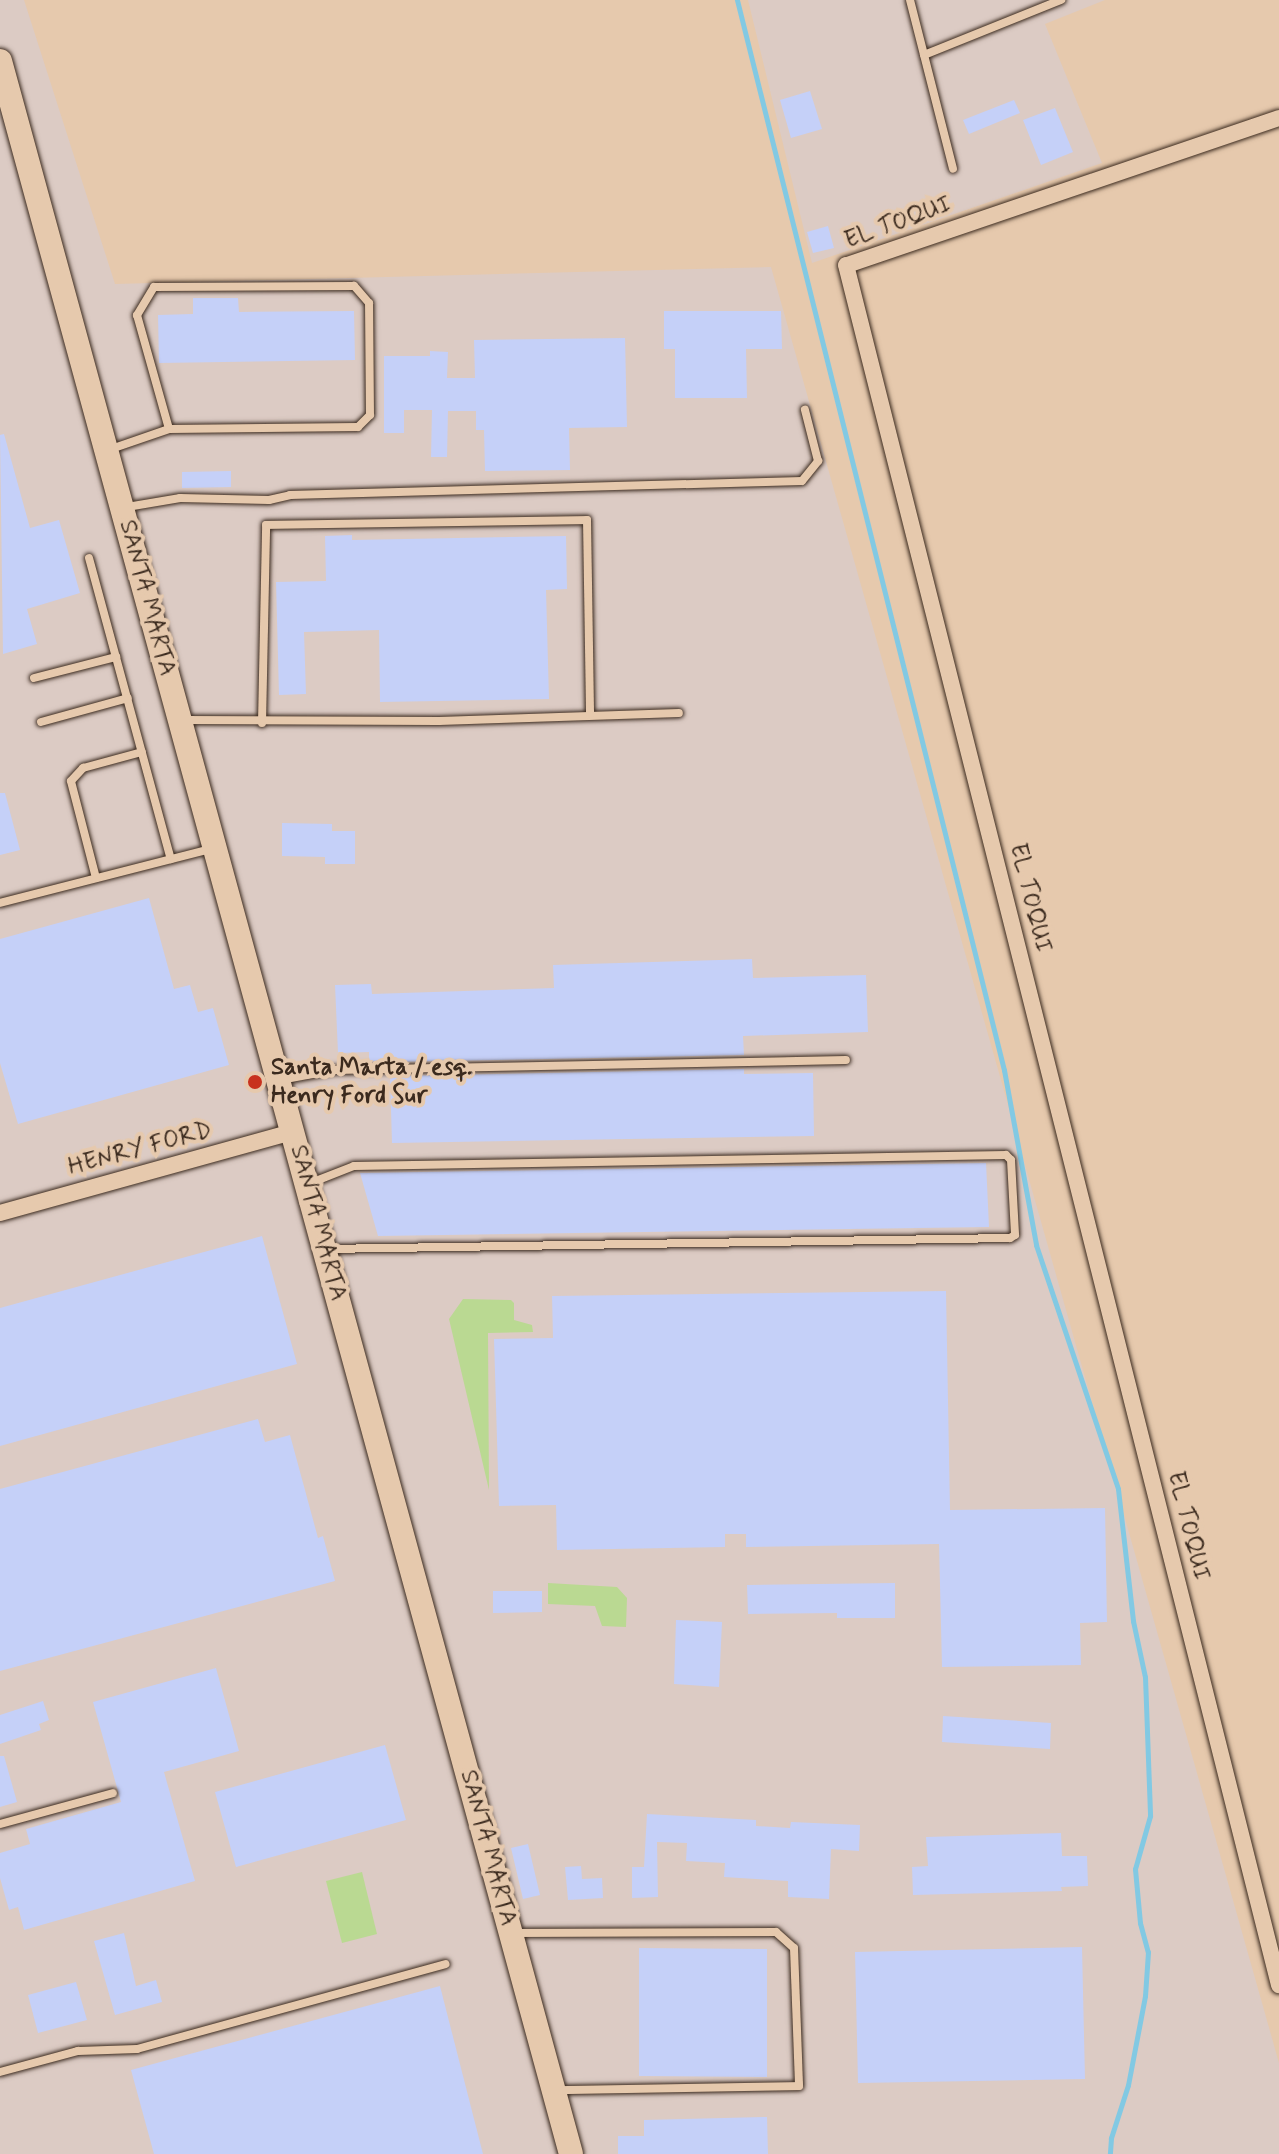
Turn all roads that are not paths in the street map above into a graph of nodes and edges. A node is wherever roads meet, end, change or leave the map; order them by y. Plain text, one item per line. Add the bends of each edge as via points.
1 (910, 0) edge
2 (1061, 0) edge
3 (924, 55) junction
4 (0, 61) edge
5 (1279, 118) edge
6 (953, 169) dead end
7 (805, 410) dead end
8 (169, 429) junction
9 (106, 451) junction
10 (122, 508) junction
11 (89, 558) dead end
12 (116, 657) junction
13 (34, 678) dead end
14 (128, 698) junction
15 (679, 713) dead end
16 (590, 715) junction
17 (180, 720) junction
18 (41, 722) dead end
19 (262, 723) junction
20 (142, 752) junction
21 (215, 847) junction
22 (171, 859) junction
23 (96, 878) junction
24 (0, 903) edge
25 (846, 1060) dead end
26 (279, 1080) junction
27 (293, 1132) junction
28 (307, 1185) junction
29 (0, 1213) edge
30 (325, 1249) junction
31 (113, 1793) dead end
32 (0, 1824) edge
33 (511, 1933) junction
34 (445, 1964) dead end
35 (1279, 1985) edge
36 (0, 2072) edge
37 (553, 2090) junction
38 (571, 2154) edge

1 - 3 lane
2 - 3 lane
3 - 6 lane
4 - 9 main road, SANTA MARTA
5 - 35 street, EL TOQUI via 846,265
7 - 10 lane via 818,461 802,481 290,495 269,500 180,498
8 - 8 lane via 358,427 370,415 369,303 354,286 154,287 137,315
8 - 9 lane
9 - 10 main road, SANTA MARTA
10 - 17 main road, SANTA MARTA
11 - 12 lane
12 - 13 lane
12 - 14 lane
14 - 18 lane
14 - 20 lane
15 - 16 lane
16 - 19 lane
16 - 19 lane via 587,520 281,524 266,525
17 - 19 lane
17 - 21 main road, SANTA MARTA
20 - 22 lane
20 - 23 lane via 73,775 71,785
21 - 22 lane
21 - 26 main road, SANTA MARTA
22 - 23 lane
23 - 24 lane
25 - 26 lane via 334,1070
26 - 27 main road, SANTA MARTA
27 - 28 main road, SANTA MARTA
27 - 29 street, HENRY FORD
28 - 30 main road, SANTA MARTA
28 - 30 lane via 354,1166 1006,1155 1011,1160 1015,1235 1010,1238
30 - 33 main road, SANTA MARTA
31 - 32 lane
33 - 37 main road, SANTA MARTA
33 - 37 lane via 776,1932 794,1948 799,2086
34 - 36 lane via 151,2046 78,2051
37 - 38 main road, SANTA MARTA

